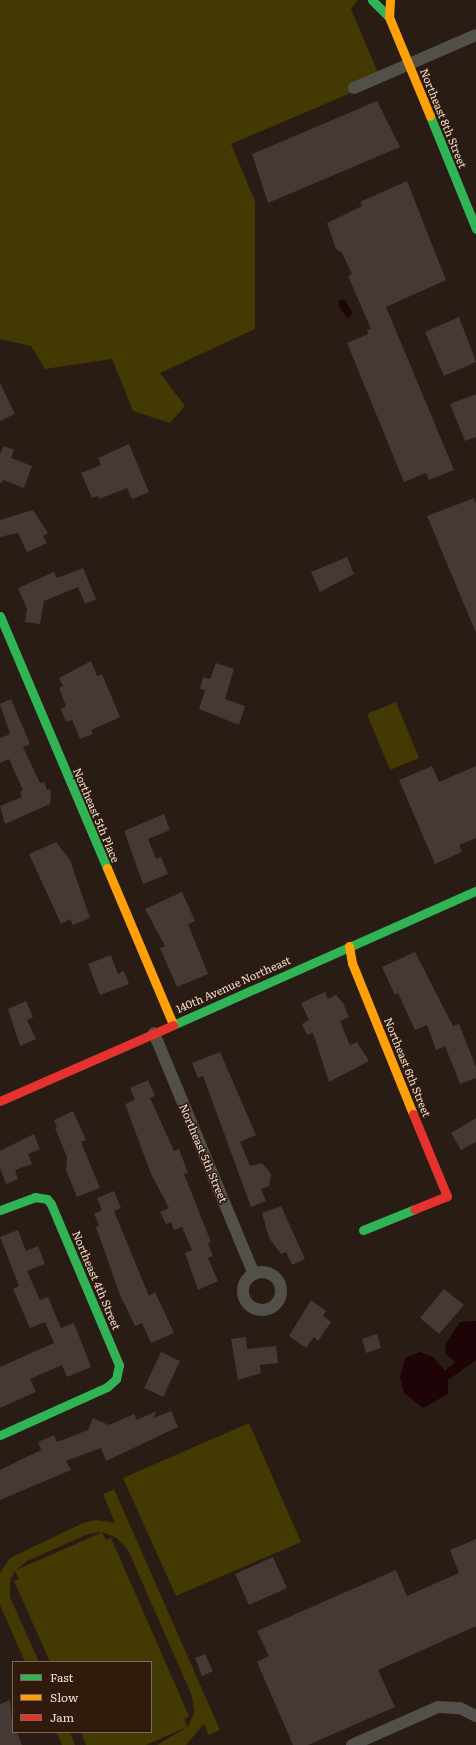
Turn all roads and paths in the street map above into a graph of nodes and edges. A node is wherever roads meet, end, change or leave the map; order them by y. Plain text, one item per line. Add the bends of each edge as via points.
1 (372, 0) edge
2 (390, 0) edge
3 (389, 17) junction
4 (476, 35) edge
5 (409, 64) junction
6 (354, 88) dead end
7 (476, 229) edge
8 (0, 616) edge
9 (476, 891) edge
10 (349, 946) junction
11 (173, 1024) junction
12 (154, 1033) junction
13 (0, 1101) edge
14 (0, 1210) edge
15 (363, 1230) dead end
16 (254, 1274) dead end
17 (0, 1435) edge
18 (476, 1716) edge
19 (352, 1745) edge

1 - 3 street, Northeast 8th Street
2 - 3 street, Northeast 8th Street
3 - 5 street, Northeast 8th Street
4 - 5 street
5 - 6 street
5 - 7 street, Northeast 8th Street
8 - 11 street, Northeast 5th Place
9 - 10 street, 140th Avenue Northeast
10 - 11 street, 140th Avenue Northeast
10 - 15 street, Northeast 6th Street via 352,963 447,1196
11 - 12 street, 140th Avenue Northeast
12 - 13 street, 140th Avenue Northeast
12 - 16 street, Northeast 5th Street
14 - 17 street, Northeast 4th Street via 35,1197 47,1199 51,1204 119,1366 116,1379 107,1387
18 - 19 street via 460,1708 438,1707

